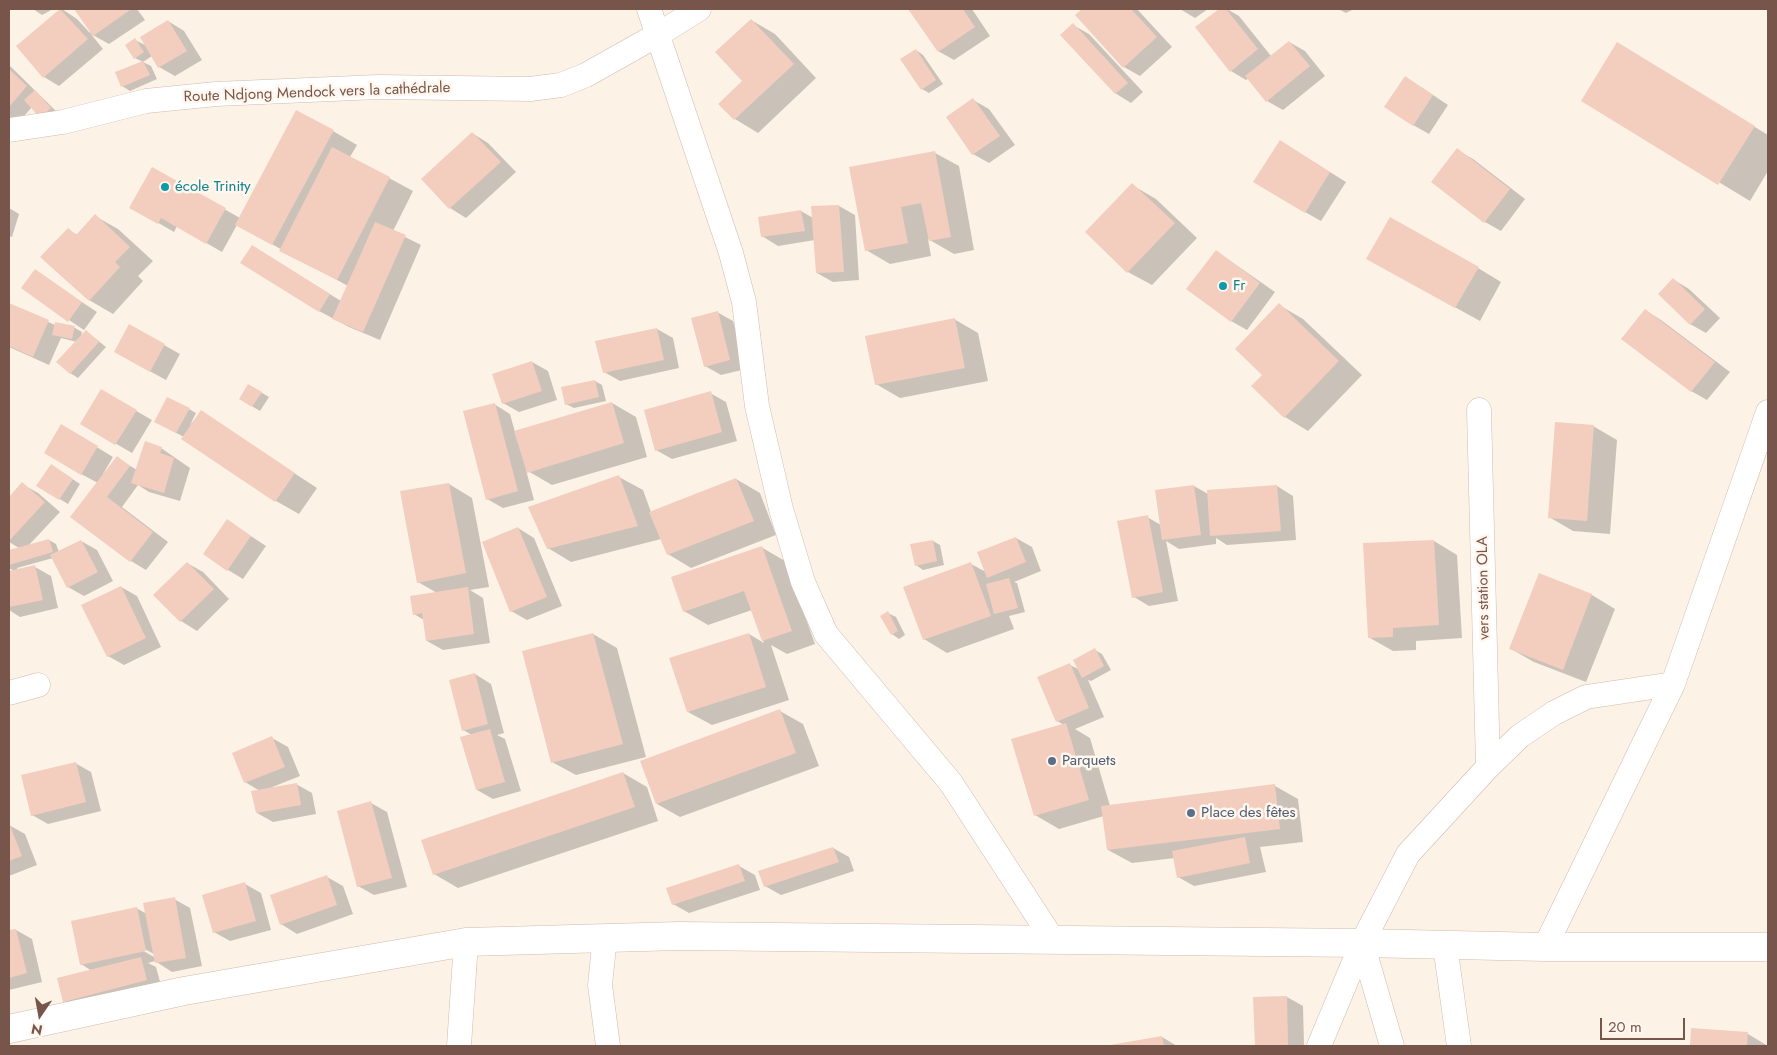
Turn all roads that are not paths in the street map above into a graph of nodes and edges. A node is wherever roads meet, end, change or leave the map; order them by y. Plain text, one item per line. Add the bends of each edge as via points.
1 (649, 9) edge
2 (698, 9) edge
3 (659, 34) junction
4 (9, 130) edge
5 (1479, 410) dead end
6 (1768, 412) edge
7 (1673, 684) junction
8 (38, 685) dead end
9 (9, 693) edge
10 (1488, 767) junction
11 (605, 937) junction
12 (1054, 940) junction
13 (466, 942) junction
14 (1362, 943) junction
15 (1445, 945) junction
16 (1545, 947) junction
17 (1768, 947) edge
18 (9, 1029) edge
19 (458, 1046) edge
20 (608, 1046) edge
21 (1319, 1046) edge
22 (1392, 1046) edge
23 (1459, 1046) edge

1 - 3 street
2 - 3 street, Route Ndjong Mendock vers la cathédrale
3 - 4 street, Route Ndjong Mendock vers la cathédrale via 586,75 561,85 530,89 378,87 216,94 146,102 63,122
3 - 12 street via 744,302 759,415 780,509 803,582 826,634 951,783
5 - 10 street, vers station OLA
6 - 7 street
7 - 10 street via 1586,697 1554,713 1520,736
7 - 16 street
8 - 9 street
10 - 14 street via 1408,854
11 - 12 street
11 - 13 street
11 - 20 street via 600,985
12 - 14 street
13 - 18 street via 184,991
13 - 19 street
14 - 15 street
14 - 21 street
14 - 22 street
15 - 16 street
15 - 23 street
16 - 17 street

